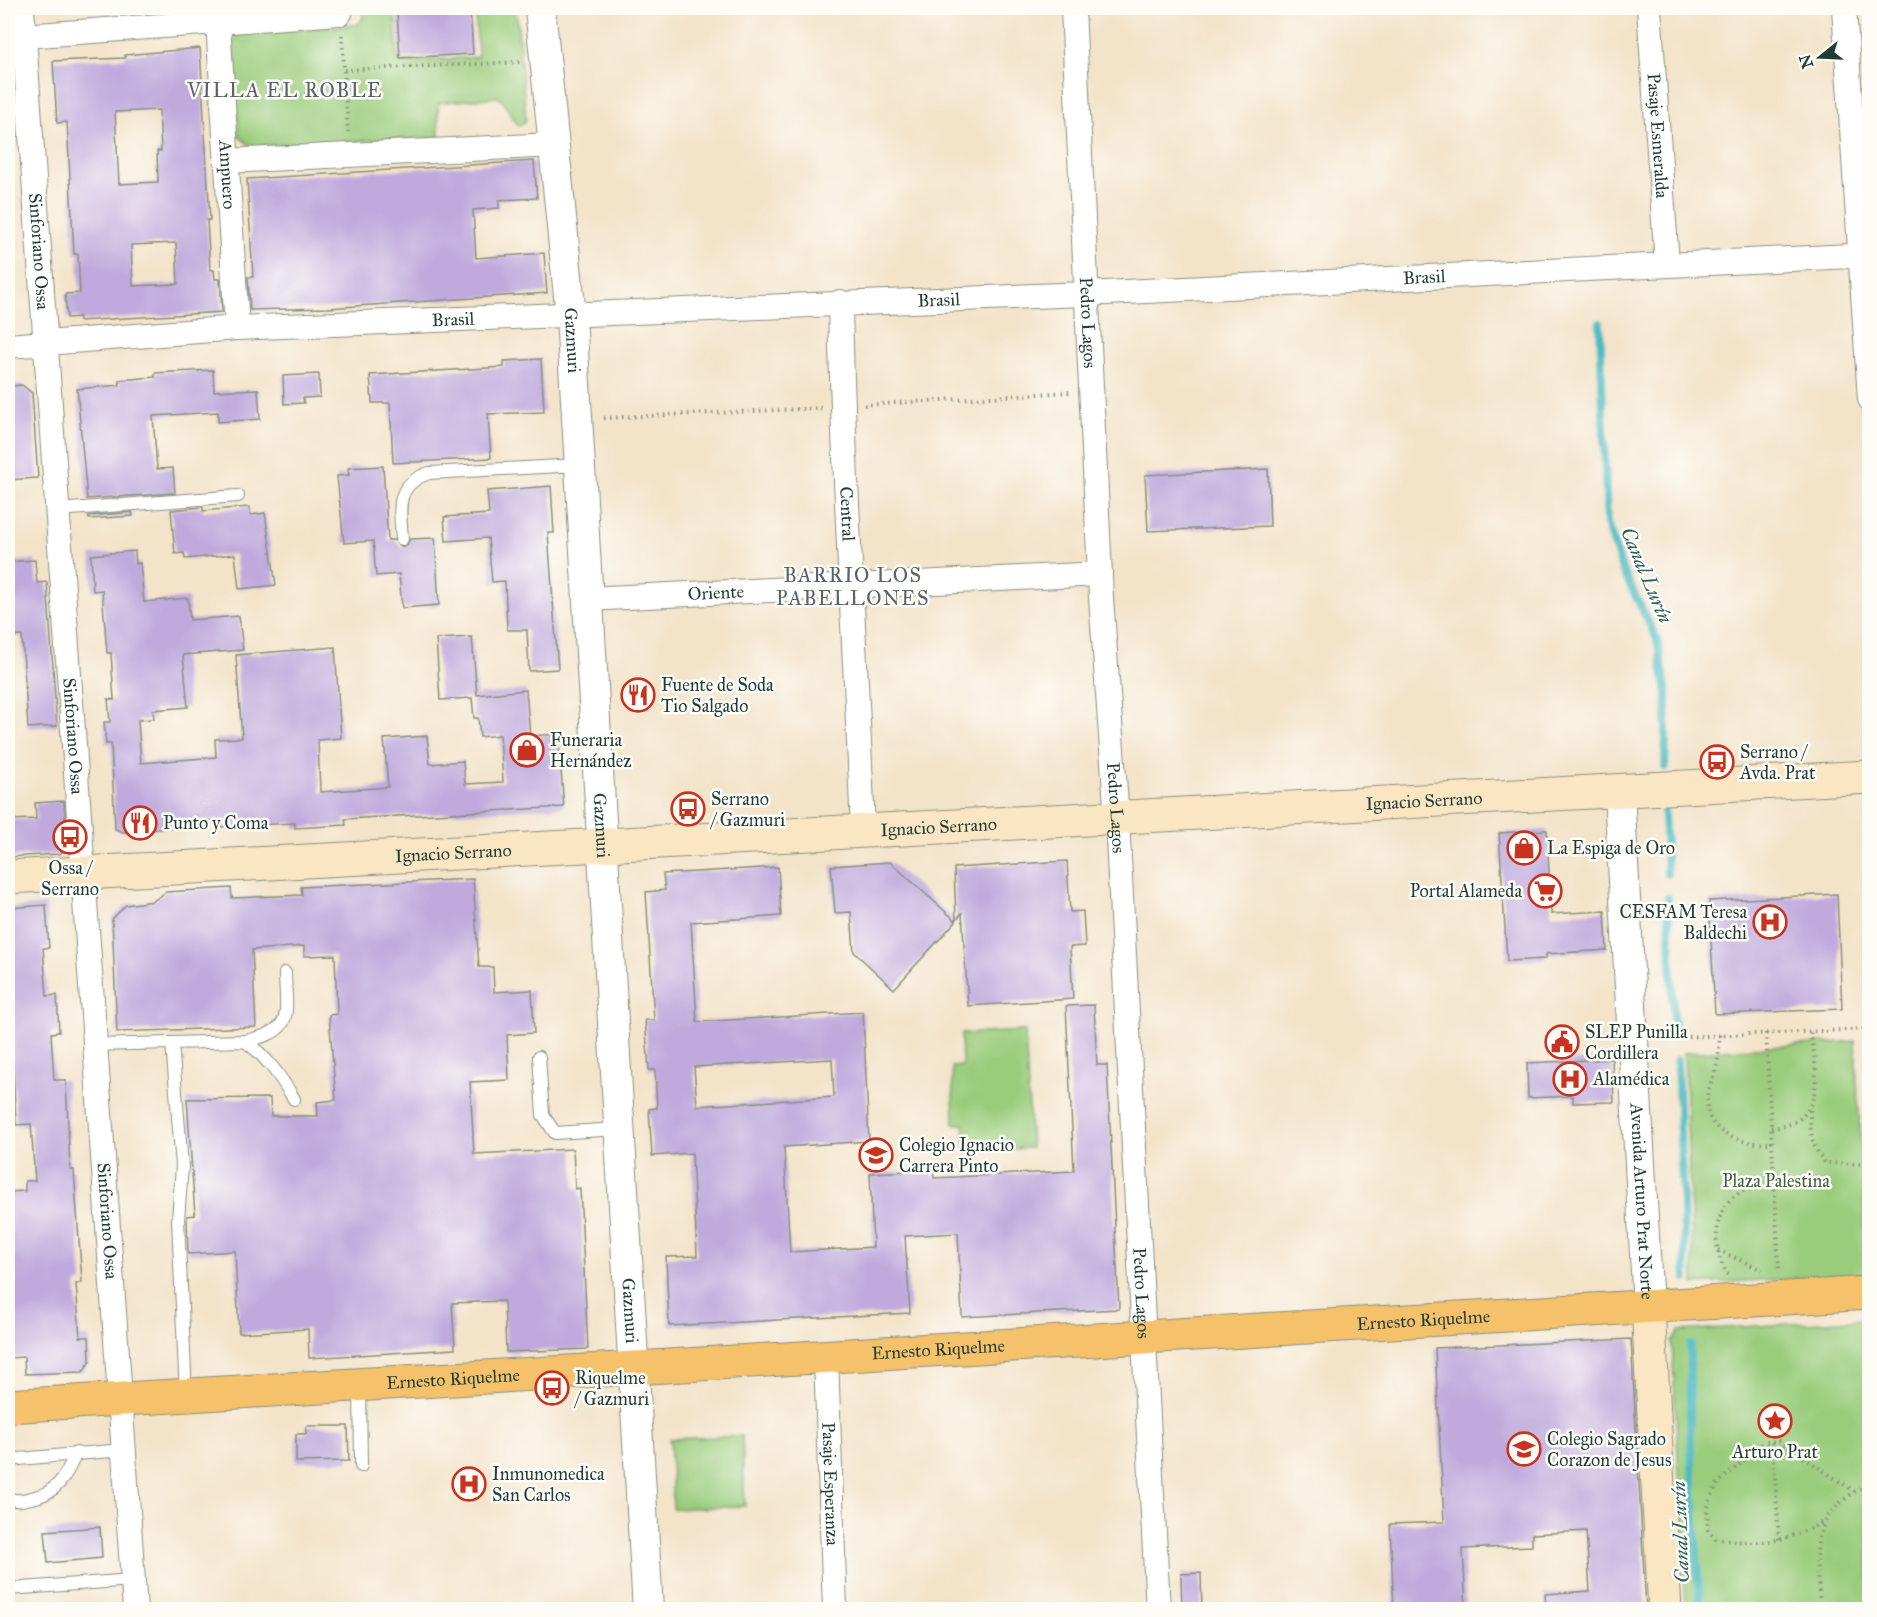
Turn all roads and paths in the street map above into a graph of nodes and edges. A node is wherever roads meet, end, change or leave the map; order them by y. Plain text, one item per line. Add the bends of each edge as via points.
1 (22, 8) edge
2 (540, 8) edge
3 (1073, 8) edge
4 (1649, 8) edge
5 (1844, 8) edge
6 (340, 10) edge
7 (218, 22) junction
8 (24, 36) junction
9 (547, 61) junction
10 (344, 70) junction
11 (555, 145) junction
12 (349, 154) junction
13 (226, 160) junction
14 (1866, 256) edge
15 (1666, 264) junction
16 (1085, 294) junction
17 (840, 302) junction
18 (571, 316) junction
19 (237, 328) junction
20 (45, 343) junction
21 (8, 346) edge
22 (1869, 399) edge
23 (579, 465) junction
24 (238, 496) dead end
25 (58, 510) junction
26 (402, 539) dead end
27 (1100, 574) junction
28 (853, 586) junction
29 (586, 600) junction
30 (1869, 777) edge
31 (1619, 792) junction
32 (1118, 819) junction
33 (863, 832) junction
34 (601, 846) junction
35 (85, 873) junction
36 (8, 877) edge
37 (285, 973) dead end
38 (1864, 1029) junction
39 (1869, 1029) edge
40 (1810, 1031) junction
41 (1766, 1033) junction
42 (1720, 1035) junction
43 (1633, 1039) junction
44 (245, 1041) junction
45 (172, 1043) junction
46 (96, 1045) junction
47 (539, 1057) dead end
48 (294, 1099) dead end
49 (1810, 1109) junction
50 (1771, 1128) junction
51 (617, 1129) junction
52 (1869, 1131) edge
53 (1771, 1143) junction
54 (1869, 1164) edge
55 (1774, 1187) junction
56 (1718, 1250) junction
57 (1765, 1272) dead end
58 (1779, 1279) dead end
59 (1733, 1282) dead end
60 (1869, 1293) edge
61 (1648, 1307) junction
62 (1143, 1338) junction
63 (826, 1358) junction
64 (634, 1369) junction
65 (360, 1386) junction
66 (186, 1397) junction
67 (121, 1401) junction
68 (8, 1406) edge
69 (1773, 1442) junction
70 (123, 1450) junction
71 (76, 1453) junction
72 (8, 1460) edge
73 (361, 1466) dead end
74 (1869, 1483) edge
75 (1854, 1491) junction
76 (8, 1498) edge
77 (1821, 1523) junction
78 (1779, 1540) junction
79 (133, 1580) junction
80 (8, 1589) edge
81 (135, 1610) edge
82 (648, 1610) edge
83 (835, 1610) edge
84 (1158, 1610) edge
85 (1665, 1610) edge
86 (1821, 1610) edge

1 - 8 street, Sinforiano Ossa
2 - 9 street, Gazmuri
3 - 16 street, Pedro Lagos
4 - 15 street, Pasaje Esmeralda
5 - 14 street
6 - 7 street
6 - 10 path
7 - 8 street
7 - 13 street, Ampuero
8 - 20 street, Sinforiano Ossa
9 - 10 path
9 - 11 street, Gazmuri
10 - 12 path
11 - 12 street
11 - 18 street, Gazmuri
12 - 13 street
13 - 19 street, Ampuero
14 - 15 street, Brasil
14 - 22 street
15 - 16 street, Brasil
16 - 17 street, Brasil
16 - 27 street, Pedro Lagos
17 - 18 street, Brasil
17 - 28 street, Central
18 - 19 street, Brasil
18 - 23 street, Gazmuri
19 - 20 street, Brasil
20 - 21 street, Brasil
20 - 25 street, Sinforiano Ossa
23 - 26 lane via 414,478 404,490 400,508
23 - 29 street, Gazmuri
24 - 25 lane
25 - 35 street, Sinforiano Ossa
27 - 28 street, Oriente
27 - 32 street, Pedro Lagos
28 - 29 street, Oriente
28 - 33 street, Central
29 - 34 street, Gazmuri
30 - 31 main road, Ignacio Serrano
31 - 32 main road, Ignacio Serrano
31 - 43 street, Avenida Arturo Prat Norte
32 - 33 main road, Ignacio Serrano
32 - 62 street, Pedro Lagos
33 - 34 main road, Ignacio Serrano
34 - 35 main road, Ignacio Serrano
34 - 51 street, Gazmuri
35 - 36 main road, Ignacio Serrano
35 - 46 street, Sinforiano Ossa
37 - 44 lane via 286,1017 281,1028 266,1037
38 - 39 path
38 - 40 path
38 - 52 path
40 - 41 path
40 - 49 path via 1816,1062
41 - 42 path
41 - 50 path
42 - 43 path
42 - 53 path via 1716,1067 1707,1091 1706,1106 1712,1123 1740,1141
43 - 61 street, Avenida Arturo Prat Norte
44 - 45 lane
44 - 48 lane via 261,1052
45 - 46 lane
45 - 66 lane via 182,1166 178,1220
46 - 67 street, Sinforiano Ossa
47 - 51 lane via 543,1115 555,1133
49 - 50 path via 1796,1123
49 - 54 path via 1809,1133 1826,1162
50 - 53 path
51 - 64 street, Gazmuri
53 - 55 path
55 - 56 path via 1744,1191 1730,1202 1719,1218
55 - 58 path
56 - 57 path
56 - 59 path via 1720,1263
60 - 61 main road, Ernesto Riquelme
61 - 62 main road, Ernesto Riquelme
61 - 85 main road, Avenida Arturo Prat Norte
62 - 63 main road, Ernesto Riquelme
62 - 84 street, Pedro Lagos
63 - 64 main road, Ernesto Riquelme
63 - 83 street, Pasaje Esperanza
64 - 65 main road, Ernesto Riquelme
64 - 82 street, Gazmuri
65 - 66 main road, Ernesto Riquelme
65 - 73 lane
66 - 67 main road, Ernesto Riquelme
67 - 68 main road, Ernesto Riquelme
67 - 70 street, Sinforiano Ossa
69 - 75 path via 1779,1441
69 - 78 path
69 - 78 path via 1765,1442 1716,1485 1707,1509 1708,1530 1716,1539
70 - 71 lane
70 - 79 street, Sinforiano Ossa
71 - 72 lane
71 - 76 lane via 59,1486 44,1496 14,1501
74 - 75 path
75 - 77 path
77 - 78 path via 1796,1537
77 - 86 path via 1815,1560
79 - 80 lane
79 - 81 street, Sinforiano Ossa

